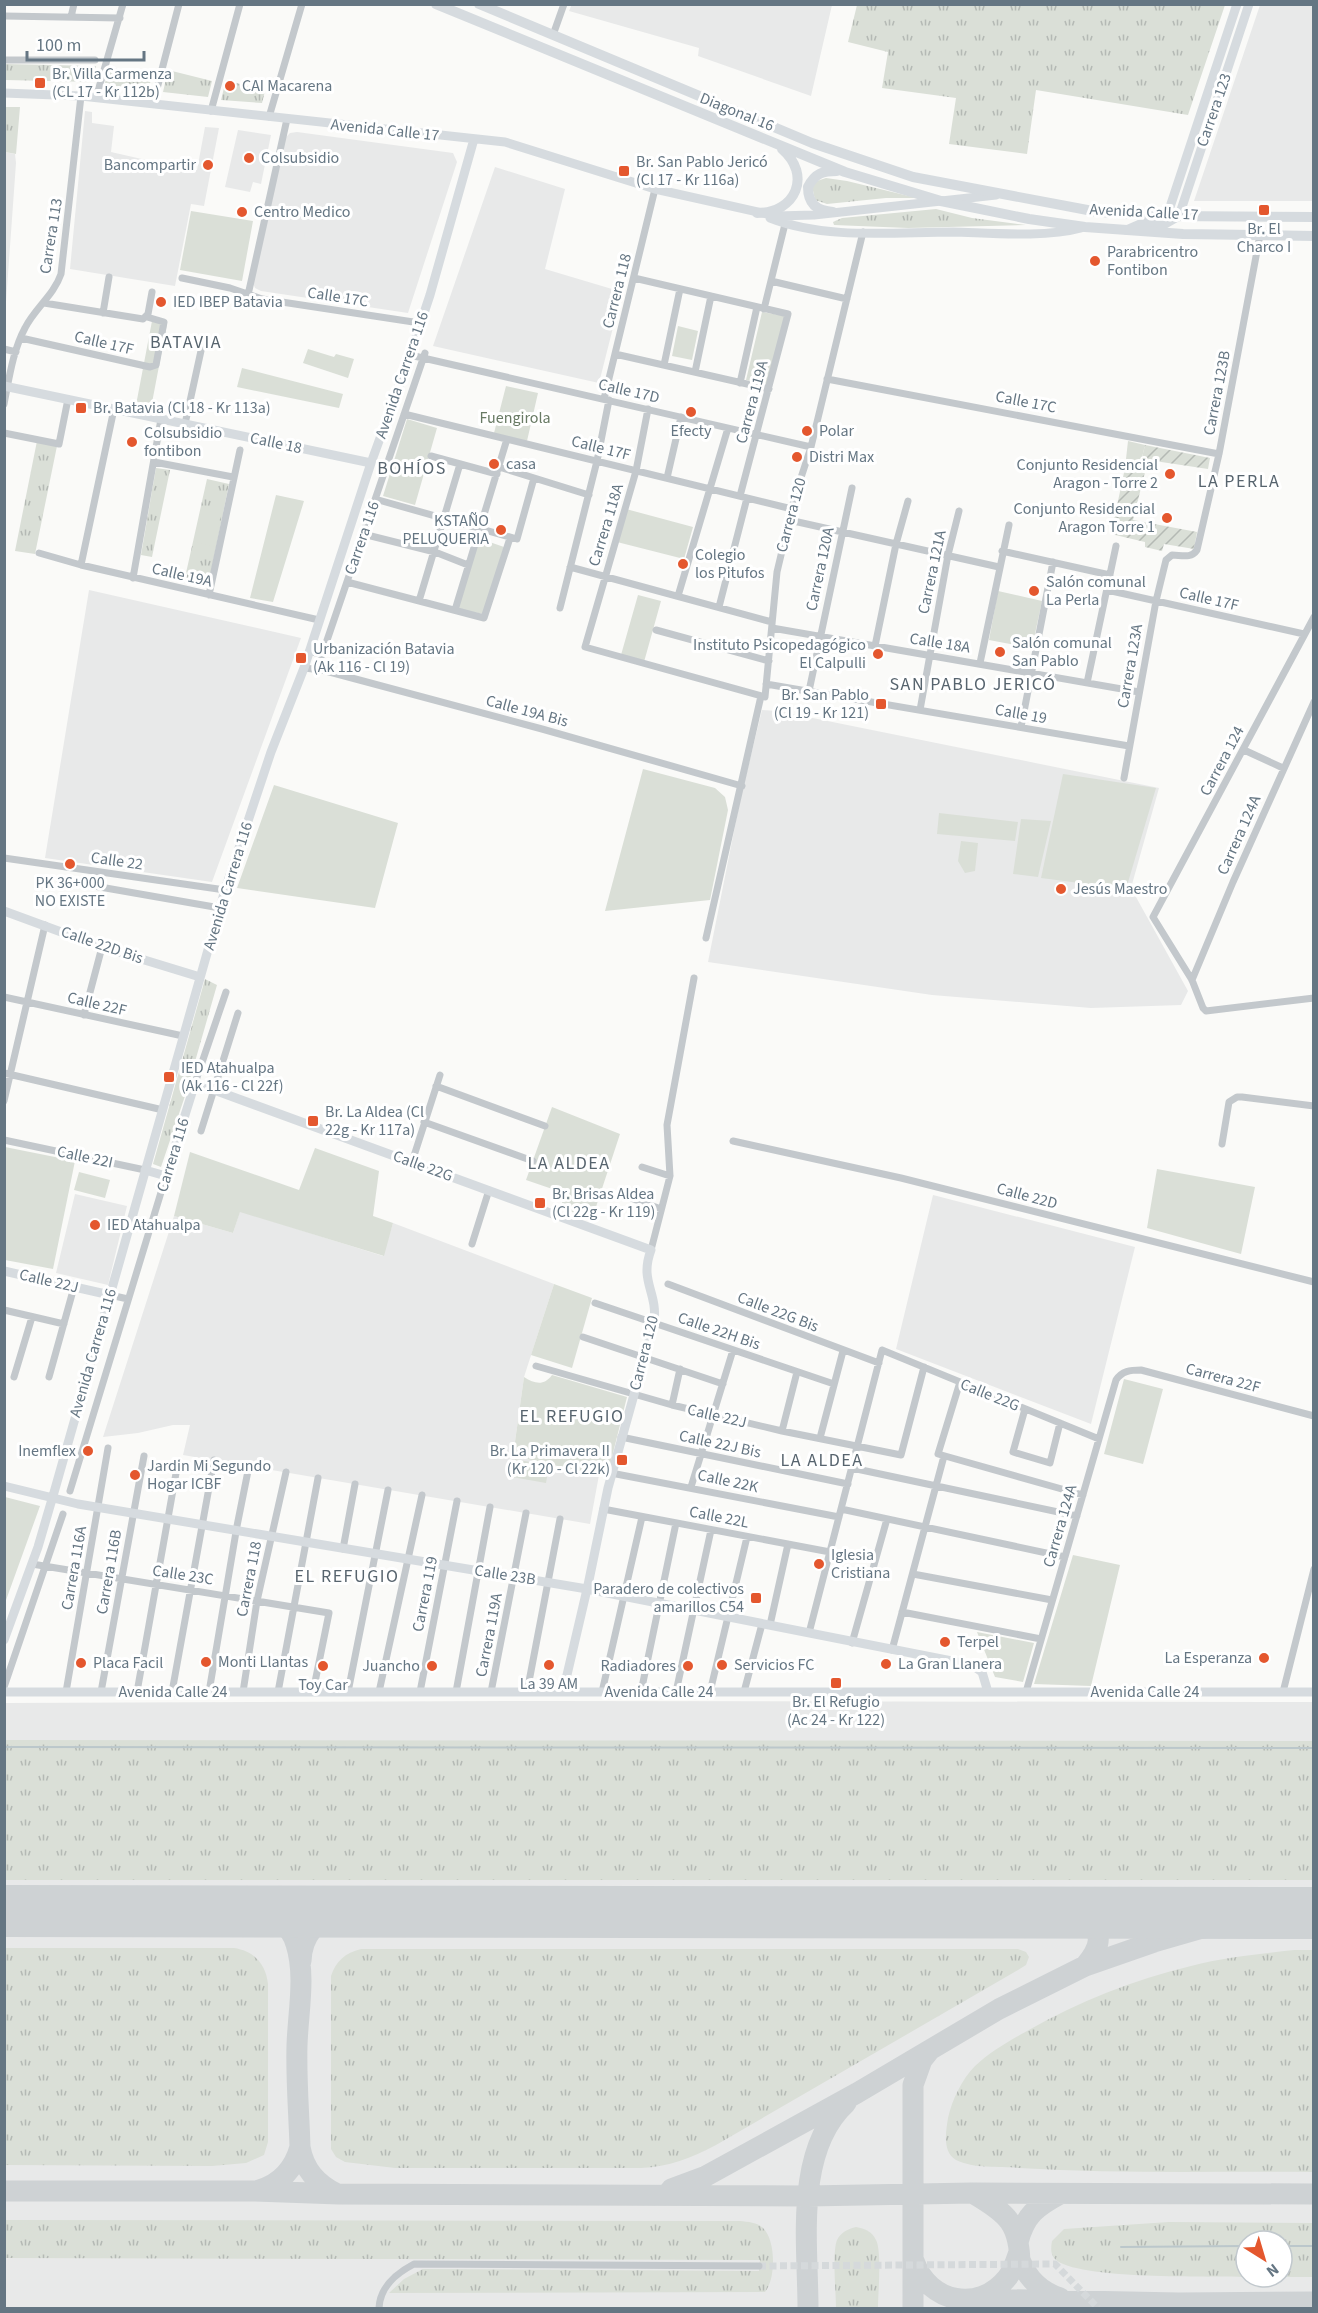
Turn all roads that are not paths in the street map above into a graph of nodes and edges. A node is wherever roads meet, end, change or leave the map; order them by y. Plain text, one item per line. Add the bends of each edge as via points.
1 (74, 4) edge
2 (123, 4) edge
3 (179, 4) edge
4 (240, 4) edge
5 (302, 4) edge
6 (436, 4) edge
7 (479, 4) edge
8 (564, 4) edge
9 (1237, 4) edge
10 (1249, 4) edge
11 (4, 16) edge
12 (71, 17) junction
13 (120, 18) junction
14 (552, 35) junction
15 (4, 60) edge
16 (95, 60) dead end
17 (4, 93) edge
18 (81, 96) junction
19 (96, 98) junction
20 (153, 104) junction
21 (211, 111) junction
22 (269, 117) junction
23 (287, 119) junction
24 (474, 139) junction
25 (777, 145) junction
26 (845, 172) junction
27 (655, 189) junction
28 (1004, 194) junction
29 (941, 201) junction
30 (833, 212) junction
31 (757, 213) junction
32 (1167, 216) junction
33 (1179, 216) junction
34 (1314, 217) edge
35 (785, 224) junction
36 (1085, 227) junction
37 (832, 231) junction
38 (1125, 231) junction
39 (863, 232) junction
40 (1260, 236) junction
41 (1314, 236) edge
42 (109, 277) dead end
43 (182, 278) dead end
44 (634, 278) junction
45 (771, 281) junction
46 (681, 289) junction
47 (152, 292) dead end
48 (248, 295) junction
49 (711, 296) junction
50 (847, 299) junction
51 (44, 303) junction
52 (761, 308) junction
53 (103, 313) junction
54 (147, 317) junction
55 (420, 322) junction
56 (204, 336) dead end
57 (21, 338) junction
58 (4, 349) edge
59 (16, 352) junction
60 (411, 352) junction
61 (615, 354) junction
62 (424, 356) junction
63 (664, 365) junction
64 (695, 372) junction
65 (827, 379) junction
66 (740, 383) junction
67 (6, 386) edge
68 (769, 389) junction
69 (68, 399) junction
70 (607, 400) junction
71 (4, 404) edge
72 (114, 409) junction
73 (648, 409) junction
74 (404, 414) junction
75 (681, 417) junction
76 (161, 419) junction
77 (185, 424) junction
78 (728, 428) junction
79 (4, 433) edge
80 (758, 435) junction
81 (507, 440) junction
82 (811, 447) junction
83 (240, 450) dead end
84 (1219, 454) junction
85 (431, 456) dead end
86 (597, 461) junction
87 (153, 462) junction
88 (371, 463) junction
89 (460, 464) junction
90 (498, 471) junction
91 (636, 471) junction
92 (233, 477) junction
93 (534, 478) junction
94 (666, 478) junction
95 (852, 488) dead end
96 (711, 489) junction
97 (589, 495) junction
98 (743, 497) junction
99 (375, 499) junction
100 (908, 501) dead end
101 (792, 509) junction
102 (959, 511) dead end
103 (446, 518) junction
104 (789, 520) junction
105 (1009, 525) dead end
106 (479, 528) junction
107 (841, 532) junction
108 (363, 534) junction
109 (514, 538) junction
110 (896, 544) junction
111 (1116, 546) dead end
112 (1002, 550) junction
113 (435, 552) junction
114 (39, 553) dead end
115 (948, 555) junction
116 (1166, 560) joint
117 (1053, 562) junction
118 (468, 565) junction
119 (81, 566) junction
120 (570, 567) junction
121 (999, 567) junction
122 (1110, 575) junction
123 (605, 576) junction
124 (133, 578) junction
125 (347, 582) junction
126 (1107, 590) junction
127 (209, 595) junction
128 (678, 596) junction
129 (419, 601) junction
130 (1156, 601) junction
131 (719, 607) junction
132 (560, 608) dead end
133 (455, 610) junction
134 (1314, 617) edge
135 (319, 620) junction
136 (772, 625) junction
137 (656, 630) dead end
138 (1304, 634) junction
139 (820, 635) junction
140 (875, 646) junction
141 (309, 651) junction
142 (929, 656) junction
143 (769, 661) junction
144 (980, 663) junction
145 (304, 668) junction
146 (1032, 673) junction
147 (1087, 683) junction
148 (766, 684) junction
149 (809, 691) junction
150 (1139, 692) junction
151 (763, 697) junction
152 (1314, 702) edge
153 (920, 710) junction
154 (1021, 727) junction
155 (1129, 746) junction
156 (1244, 750) junction
157 (1283, 768) junction
158 (1124, 778) dead end
159 (742, 786) junction
160 (4, 858) edge
161 (60, 880) dead end
162 (225, 890) junction
163 (220, 908) junction
164 (4, 911) edge
165 (45, 925) junction
166 (706, 938) dead end
167 (102, 947) junction
168 (200, 976) junction
169 (694, 978) dead end
170 (1192, 980) junction
171 (226, 992) dead end
172 (4, 997) edge
173 (1314, 998) edge
174 (27, 1002) junction
175 (238, 1012) dead end
176 (84, 1015) junction
177 (183, 1036) junction
178 (8, 1073) edge
179 (440, 1075) dead end
180 (195, 1083) junction
181 (436, 1086) junction
182 (214, 1090) junction
183 (4, 1101) edge
184 (1314, 1107) edge
185 (163, 1110) junction
186 (424, 1122) junction
187 (545, 1126) dead end
188 (201, 1131) dead end
189 (4, 1140) edge
190 (733, 1141) dead end
191 (1222, 1144) dead end
192 (533, 1161) dead end
193 (412, 1162) junction
194 (642, 1167) dead end
195 (145, 1170) junction
196 (166, 1176) junction
197 (670, 1176) junction
198 (489, 1190) junction
199 (628, 1197) dead end
200 (661, 1209) junction
201 (472, 1244) dead end
202 (651, 1250) junction
203 (4, 1271) edge
204 (1314, 1282) edge
205 (668, 1284) dead end
206 (74, 1287) junction
207 (110, 1295) junction
208 (128, 1299) junction
209 (595, 1303) dead end
210 (4, 1310) edge
211 (32, 1317) junction
212 (654, 1323) junction
213 (64, 1324) junction
214 (583, 1337) dead end
215 (733, 1350) junction
216 (843, 1351) junction
217 (645, 1356) junction
218 (879, 1363) junction
219 (537, 1366) dead end
220 (924, 1367) junction
221 (680, 1369) junction
222 (1125, 1371) joint
223 (796, 1372) junction
224 (14, 1377) dead end
225 (49, 1377) dead end
226 (960, 1382) junction
227 (723, 1384) junction
228 (834, 1384) junction
229 (634, 1393) junction
230 (672, 1405) junction
231 (1025, 1409) junction
232 (713, 1414) junction
233 (1314, 1416) edge
234 (1060, 1423) junction
235 (782, 1431) junction
236 (70, 1432) junction
237 (87, 1436) junction
238 (621, 1437) junction
239 (820, 1438) junction
240 (1099, 1439) junction
241 (857, 1446) junction
242 (108, 1449) dead end
243 (701, 1454) junction
244 (941, 1455) junction
245 (144, 1456) dead end
246 (214, 1460) dead end
247 (177, 1462) dead end
248 (249, 1466) dead end
249 (852, 1468) junction
250 (286, 1472) dead end
251 (612, 1473) junction
252 (318, 1478) dead end
253 (355, 1484) dead end
254 (848, 1484) junction
255 (4, 1486) edge
256 (936, 1486) junction
257 (691, 1487) junction
258 (388, 1490) dead end
259 (70, 1491) dead end
260 (422, 1495) dead end
261 (1083, 1495) junction
262 (52, 1498) junction
263 (457, 1501) dead end
264 (98, 1507) junction
265 (490, 1507) dead end
266 (603, 1509) junction
267 (133, 1513) junction
268 (526, 1513) dead end
269 (840, 1513) junction
270 (63, 1514) dead end
271 (1077, 1516) junction
272 (642, 1517) junction
273 (167, 1519) junction
274 (560, 1519) dead end
275 (886, 1519) junction
276 (676, 1523) junction
277 (201, 1525) junction
278 (925, 1527) junction
279 (711, 1530) junction
280 (236, 1531) junction
281 (270, 1537) junction
282 (747, 1537) junction
283 (305, 1543) junction
284 (788, 1544) junction
285 (343, 1549) junction
286 (830, 1552) junction
287 (376, 1554) junction
288 (1065, 1557) junction
289 (408, 1560) junction
290 (32, 1564) junction
291 (45, 1566) junction
292 (444, 1566) junction
293 (1314, 1569) edge
294 (479, 1571) junction
295 (87, 1573) junction
296 (912, 1574) junction
297 (514, 1577) junction
298 (122, 1578) junction
299 (548, 1582) junction
300 (156, 1584) junction
301 (587, 1589) junction
302 (190, 1590) junction
303 (225, 1595) junction
304 (624, 1596) junction
305 (1052, 1600) junction
306 (257, 1601) junction
307 (660, 1603) junction
308 (293, 1607) junction
309 (694, 1610) junction
310 (902, 1611) junction
311 (728, 1617) junction
312 (766, 1624) junction
313 (810, 1633) junction
314 (1041, 1639) junction
315 (4, 1640) edge
316 (852, 1642) junction
317 (892, 1650) junction
318 (4, 1687) edge
319 (4, 1692) edge
320 (66, 1692) junction
321 (101, 1692) junction
322 (137, 1692) junction
323 (172, 1692) junction
324 (209, 1692) junction
325 (243, 1692) junction
326 (278, 1692) junction
327 (313, 1692) junction
328 (348, 1692) junction
329 (379, 1692) junction
330 (420, 1692) junction
331 (456, 1692) junction
332 (491, 1692) junction
333 (527, 1692) junction
334 (563, 1692) junction
335 (602, 1692) junction
336 (641, 1692) junction
337 (676, 1692) junction
338 (710, 1692) junction
339 (744, 1692) junction
340 (988, 1692) junction
341 (1026, 1692) junction
342 (1283, 1692) junction
343 (1314, 1692) edge
344 (759, 2266) tunnel mouth
345 (379, 2308) edge

1 - 12 street
2 - 13 street
3 - 20 street
4 - 21 street
5 - 22 street
6 - 25 main road, Diagonal 16
7 - 14 main road, Diagonal 16
8 - 14 street
9 - 32 street, Carrera 123
10 - 33 street, Carrera 123
11 - 12 street
12 - 13 street
13 - 19 street
14 - 28 main road, Diagonal 16 via 849,156 924,179
15 - 16 street
17 - 18 street, Avenida Calle 17
18 - 19 street, Avenida Calle 17
18 - 51 street, Carrera 113 via 64,261 58,282
19 - 20 street, Avenida Calle 17
20 - 21 street, Avenida Calle 17
21 - 22 street, Avenida Calle 17
22 - 23 street, Avenida Calle 17
23 - 24 street, Avenida Calle 17
23 - 48 street
24 - 27 street, Avenida Calle 17 via 514,145
24 - 55 street, Avenida Carrera 116
25 - 26 main road, Diagonal 16
25 - 31 main road via 794,164 798,183 783,207
26 - 29 main road, Diagonal 16
26 - 30 main road via 825,171 808,187 811,203 817,209
27 - 31 street, Avenida Calle 17
27 - 44 street, Carrera 118
28 - 29 street, Avenida Calle 17
28 - 32 main road, Avenida Calle 17 via 1098,212
29 - 30 street, Avenida Calle 17
29 - 36 main road, Avenida Calle 17
30 - 31 street, Avenida Calle 17 via 795,216
30 - 37 street via 829,224
31 - 35 street, Avenida Calle 17
32 - 33 main road, Avenida Calle 17
33 - 34 main road, Avenida Calle 17
33 - 38 street via 1165,225 1142,223
35 - 37 street, Avenida Calle 17
35 - 45 street
36 - 38 main road, Avenida Calle 17
36 - 39 street, Avenida Calle 17 via 1041,233
37 - 39 street, Avenida Calle 17
38 - 40 main road, Avenida Calle 17
39 - 50 street, Carrera 120
40 - 41 main road, Avenida Calle 17
40 - 84 street, Carrera 123B
42 - 53 street
43 - 48 street, Calle 17C
44 - 46 street
44 - 61 street, Carrera 118
45 - 50 street
45 - 52 street
46 - 49 street
46 - 63 street
47 - 54 street
48 - 55 street, Calle 17C
49 - 52 street
49 - 64 street
50 - 65 street, Carrera 120
51 - 53 street
51 - 57 street, Carrera 113
52 - 66 street
52 - 68 street, Carrera 119A via 788,314
53 - 54 street
54 - 57 street, Calle 17F via 164,322 156,365 150,367
55 - 60 street, Avenida Carrera 116
56 - 77 street
57 - 59 street, Carrera 113
58 - 59 street
59 - 67 street, Carrera 113
60 - 62 street, Calle 17D
60 - 88 street, Avenida Carrera 116
61 - 63 street
61 - 70 street, Carrera 118
62 - 70 street, Calle 17D
62 - 74 street, Carrera 116
63 - 64 street
64 - 66 street
65 - 82 street, Carrera 120
65 - 84 street, Calle 17C
66 - 68 street
67 - 69 street, Calle 18
67 - 71 street, Carrera 113
68 - 80 street, Carrera 119A
69 - 72 street, Calle 18
69 - 79 street via 59,444
70 - 73 street, Calle 17D
70 - 86 street, Carrera 118
72 - 76 street, Calle 18
72 - 119 street
73 - 75 street, Calle 17D
73 - 91 street, Carrera 118A
74 - 81 street, Calle 17F
74 - 99 street, Carrera 116
75 - 78 street, Calle 17D
75 - 94 street
76 - 77 street, Calle 18
76 - 87 street
77 - 88 street, Calle 18
78 - 80 street, Calle 17D
78 - 96 street
80 - 82 street, Calle 17D
80 - 98 street, Carrera 119A
81 - 86 street, Calle 17F
81 - 90 street
82 - 101 street, Carrera 120
83 - 92 street
84 - 116 street, Carrera 123B via 1194,554 1172,555
85 - 89 street
86 - 91 street, Calle 17F
86 - 97 street, Carrera 118
87 - 92 street
87 - 124 street
88 - 135 street, Avenida Carrera 116
89 - 90 street
89 - 103 street
90 - 93 street
90 - 106 street
91 - 94 street, Calle 17F
91 - 123 street, Carrera 118A
92 - 127 street
93 - 97 street
93 - 109 street
94 - 96 street, Calle 17F
95 - 107 street, Carrera 120A
96 - 98 street, Calle 17F
96 - 128 street
97 - 120 street, Carrera 118
98 - 101 street, Calle 17F
98 - 131 street, Carrera 119A
99 - 103 street
99 - 108 street, Carrera 116
100 - 110 street
101 - 104 street, Carrera 120
102 - 115 street, Carrera 121A
103 - 106 street
103 - 113 street
104 - 107 street
104 - 136 street, Carrera 120 via 777,572
105 - 112 street
106 - 109 street
106 - 118 street
107 - 110 street
107 - 139 street, Carrera 120A
108 - 113 street
108 - 125 street, Carrera 116
109 - 133 street via 484,618
110 - 115 street
110 - 140 street
111 - 122 street
112 - 117 street
112 - 121 street
113 - 118 street
113 - 129 street
114 - 119 street, Calle 19A
115 - 121 street
115 - 142 street, Carrera 121A
116 - 130 street, Carrera 123A
117 - 122 street
117 - 146 street
118 - 133 street
119 - 124 street, Calle 19A
120 - 123 street, Calle 18A
120 - 132 street, Carrera 118
121 - 144 street
122 - 126 street
123 - 128 street, Calle 18A
123 - 151 street, Carrera 118A via 585,647
124 - 127 street, Calle 19A
125 - 129 street
125 - 141 street, Carrera 116 via 322,655
126 - 130 street, Calle 17F
126 - 147 street
127 - 135 street, Calle 19A
128 - 131 street, Calle 18A
129 - 133 street
130 - 138 street, Calle 17F
130 - 150 street, Carrera 123A
131 - 136 street, Calle 18A
134 - 138 street, Carrera 124
135 - 141 street, Avenida Carrera 116
136 - 139 street, Calle 18A
136 - 143 street, Carrera 120
137 - 143 street
138 - 156 street, Carrera 124
139 - 140 street, Calle 18A
139 - 149 street, Carrera 120A
140 - 142 street, Calle 18A
141 - 145 street, Avenida Carrera 116
142 - 144 street, Calle 18A
142 - 153 street, Carrera 121A
143 - 148 street, Carrera 120
144 - 146 street, Calle 18A
145 - 159 street, Calle 19A Bis via 542,729
145 - 162 street, Avenida Carrera 116
146 - 147 street, Calle 18A
146 - 154 street
147 - 150 street, Calle 18A
148 - 149 street, Calle 19
148 - 151 street, Carrera 120
149 - 153 street, Calle 19
150 - 155 street, Carrera 123A
151 - 159 street, Carrera 120
152 - 157 street, Carrera 124A
153 - 154 street, Calle 19
154 - 155 street, Calle 19
155 - 158 street, Carrera 123A
156 - 157 street
156 - 170 street, Carrera 124 via 1153,917
157 - 170 street, Carrera 124A
159 - 166 street, Carrera 120
160 - 162 street, Calle 22
161 - 163 street
162 - 163 street, Avenida Carrera 116
163 - 168 street, Avenida Carrera 116
164 - 165 street, Calle 22D Bis
165 - 167 street, Calle 22D Bis
165 - 174 street
167 - 168 street, Calle 22D Bis
167 - 176 street
168 - 177 street, Avenida Carrera 116
169 - 197 street, Carrera 120 via 667,1125
170 - 173 street via 1203,1008 1209,1011
171 - 180 street, Carrera 116
172 - 174 street, Calle 22F
174 - 176 street, Calle 22F
174 - 178 street
175 - 182 street
176 - 177 street, Calle 22F
177 - 185 street, Avenida Carrera 116
178 - 183 street
178 - 185 street
179 - 181 street
180 - 182 street, Calle 22G
180 - 196 street, Carrera 116
181 - 186 street
181 - 187 street
182 - 188 street
182 - 193 street, Calle 22G
184 - 191 street via 1232,1099
185 - 195 street, Avenida Carrera 116
186 - 192 street
186 - 193 street
189 - 195 street, Calle 22I
190 - 204 street, Calle 22D via 901,1178
193 - 198 street, Calle 22G
194 - 197 street
195 - 196 street, Calle 22I
195 - 207 street, Avenida Carrera 116
196 - 208 street, Carrera 116
197 - 200 street, Carrera 120
198 - 201 street
198 - 202 street, Calle 22G
199 - 200 street
200 - 202 street, Carrera 120
202 - 212 street, Carrera 120 via 646,1270 655,1302
203 - 206 street, Calle 22J
205 - 216 street, Calle 22G Bis
206 - 207 street, Calle 22J
206 - 213 street
207 - 208 street, Calle 22J
207 - 236 street, Avenida Carrera 116
208 - 237 street, Carrera 116
209 - 212 street, Calle 22H Bis
210 - 211 street
211 - 213 street
211 - 224 street
212 - 215 street, Calle 22H Bis
212 - 217 street, Carrera 120
213 - 225 street
214 - 217 street
215 - 223 street, Calle 22H Bis
215 - 227 street
216 - 218 street, Calle 22G Bis
216 - 228 street
217 - 221 street
217 - 229 street, Carrera 120
218 - 220 street, Calle 22G via 882,1350
218 - 241 street
219 - 229 street, Calle 22J
220 - 226 street, Calle 22G
220 - 241 street, Calle 22J via 901,1455
221 - 227 street
221 - 230 street
222 - 233 street, Carrera 22F via 1141,1370
222 - 240 street, Carrera 124A via 1116,1380
223 - 228 street, Calle 22H Bis
223 - 235 street
226 - 231 street, Calle 22G
226 - 244 street
227 - 232 street
228 - 239 street
229 - 230 street, Calle 22J
229 - 238 street, Carrera 120
230 - 232 street, Calle 22J
231 - 234 street, Calle 22G
231 - 234 street via 1013,1452 1050,1463
232 - 235 street, Calle 22J
232 - 243 street
234 - 240 street, Calle 22G
235 - 239 street, Calle 22J
236 - 237 street
236 - 262 street, Avenida Carrera 116
237 - 259 street, Carrera 116
238 - 243 street, Calle 22J Bis
238 - 251 street, Carrera 120
239 - 241 street, Calle 22J
240 - 261 street, Carrera 124A
241 - 249 street
242 - 264 street, Carrera 116A
243 - 254 street, Calle 22J Bis
243 - 257 street
244 - 256 street
244 - 261 street
245 - 267 street, Carrera 116B
246 - 277 street
247 - 273 street
248 - 280 street
249 - 254 street
249 - 256 street
250 - 281 street, Carrera 118
251 - 257 street, Calle 22K
251 - 266 street, Carrera 120
252 - 283 street
253 - 285 street
254 - 269 street
255 - 262 street, Calle 23B
256 - 271 street
256 - 278 street
257 - 269 street, Calle 22K
258 - 287 street
260 - 289 street
261 - 271 street, Carrera 124A
262 - 264 street, Calle 23B
262 - 290 street, Avenida Carrera 116
263 - 292 street, Carrera 119
264 - 267 street, Calle 23B
264 - 295 street, Carrera 116A
265 - 294 street
266 - 272 street, Calle 22L
266 - 301 street, Carrera 120
267 - 273 street, Calle 23B
267 - 298 street, Carrera 116B
268 - 297 street, Carrera 119A
269 - 275 street, Calle 22K
269 - 286 street
270 - 291 street
271 - 288 street, Carrera 124A
272 - 276 street, Calle 22L
272 - 304 street
273 - 277 street, Calle 23B
273 - 300 street
274 - 299 street
275 - 278 street, Calle 22K
275 - 316 street
276 - 279 street, Calle 22L
276 - 307 street
277 - 280 street, Calle 23B
277 - 302 street
278 - 288 street, Calle 22K
278 - 296 street
279 - 282 street, Calle 22L
279 - 309 street
280 - 281 street, Calle 23B
280 - 303 street
281 - 283 street, Calle 23B
281 - 306 street, Carrera 118
282 - 284 street, Calle 22L
282 - 311 street
283 - 285 street, Calle 23B
283 - 308 street
284 - 286 street, Calle 22L
284 - 312 street
285 - 287 street, Calle 23B
286 - 313 street
287 - 289 street, Calle 23B
287 - 328 street
288 - 305 street, Carrera 124A
289 - 292 street, Calle 23B
289 - 329 street
290 - 291 street, Calle 23C
290 - 315 street, Avenida Carrera 116
291 - 295 street, Calle 23C
291 - 318 street
292 - 294 street, Calle 23B
292 - 330 street, Carrera 119
293 - 342 street
294 - 297 street, Calle 23B
294 - 331 street
295 - 298 street, Calle 23C
295 - 320 street, Carrera 116A
296 - 305 street
296 - 310 street
297 - 299 street, Calle 23B
297 - 332 street, Carrera 119A
298 - 300 street, Calle 23C
298 - 321 street, Carrera 116B
299 - 301 street, Calle 23B
299 - 333 street
300 - 302 street, Calle 23C
300 - 322 street
301 - 304 street, Calle 23B
301 - 334 street, Carrera 120
302 - 303 street, Calle 23C
302 - 323 street
303 - 306 street, Calle 23C
303 - 324 street
304 - 307 street, Calle 23B
304 - 335 street
305 - 314 street, Carrera 124A
306 - 308 street, Calle 23C
306 - 325 street, Carrera 118
307 - 309 street, Calle 23B
307 - 336 street
308 - 326 street
308 - 327 street, Calle 23C via 329,1613
309 - 311 street, Calle 23B
309 - 337 street
310 - 314 street
310 - 317 street
311 - 312 street, Calle 23B
311 - 338 street
312 - 313 street, Calle 23B
312 - 339 street
313 - 316 street, Calle 23B
314 - 341 street, Carrera 124A
316 - 317 street, Calle 23B
317 - 340 street, Calle 23B via 976,1666
319 - 320 street, Avenida Calle 24
320 - 321 street, Avenida Calle 24
321 - 322 street, Avenida Calle 24
322 - 323 street, Avenida Calle 24
323 - 324 street, Avenida Calle 24
324 - 325 street, Avenida Calle 24
325 - 326 street, Avenida Calle 24
326 - 327 street, Avenida Calle 24
327 - 328 street, Avenida Calle 24
328 - 329 street, Avenida Calle 24
329 - 330 street, Avenida Calle 24
330 - 331 street, Avenida Calle 24
331 - 332 street, Avenida Calle 24
332 - 333 street, Avenida Calle 24
333 - 334 street, Avenida Calle 24
334 - 335 street, Avenida Calle 24
335 - 336 street, Avenida Calle 24
336 - 337 street, Avenida Calle 24
337 - 338 street, Avenida Calle 24
338 - 339 street, Avenida Calle 24
339 - 340 street, Avenida Calle 24
340 - 341 street, Avenida Calle 24
341 - 342 street, Avenida Calle 24
342 - 343 street, Avenida Calle 24
344 - 345 street via 414,2265 386,2287

